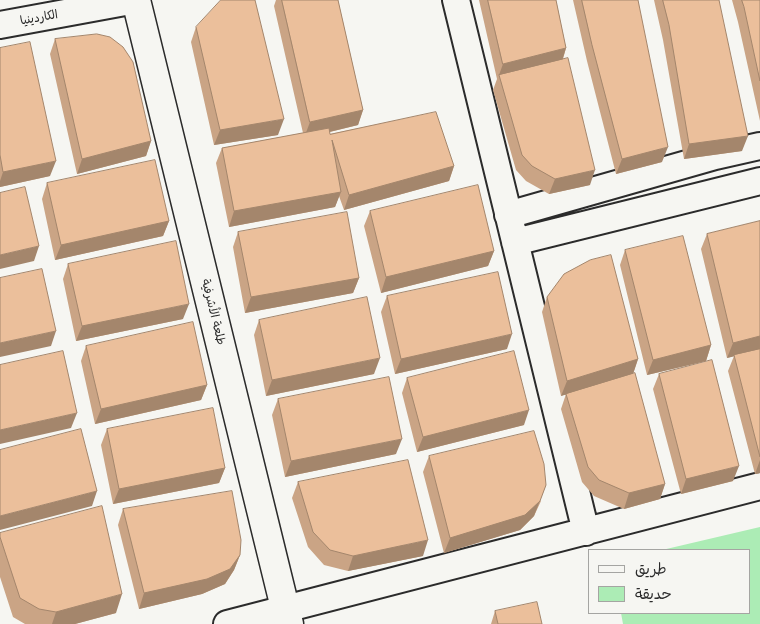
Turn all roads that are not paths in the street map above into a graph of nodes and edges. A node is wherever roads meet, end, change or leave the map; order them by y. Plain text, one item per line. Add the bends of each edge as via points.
1 (136, 0) edge
2 (456, 0) edge
3 (0, 25) edge
4 (760, 146) edge
5 (760, 181) edge
6 (508, 215) junction
7 (515, 242) junction
8 (760, 486) edge
9 (586, 532) junction
10 (287, 616) edge
11 (226, 624) edge

1 - 3 street, الكاردينيا
1 - 10 main road, طلعة الأشرفية
2 - 6 street
4 - 6 street
5 - 7 street
6 - 7 street
7 - 9 street
8 - 9 street
9 - 10 street
10 - 11 street

